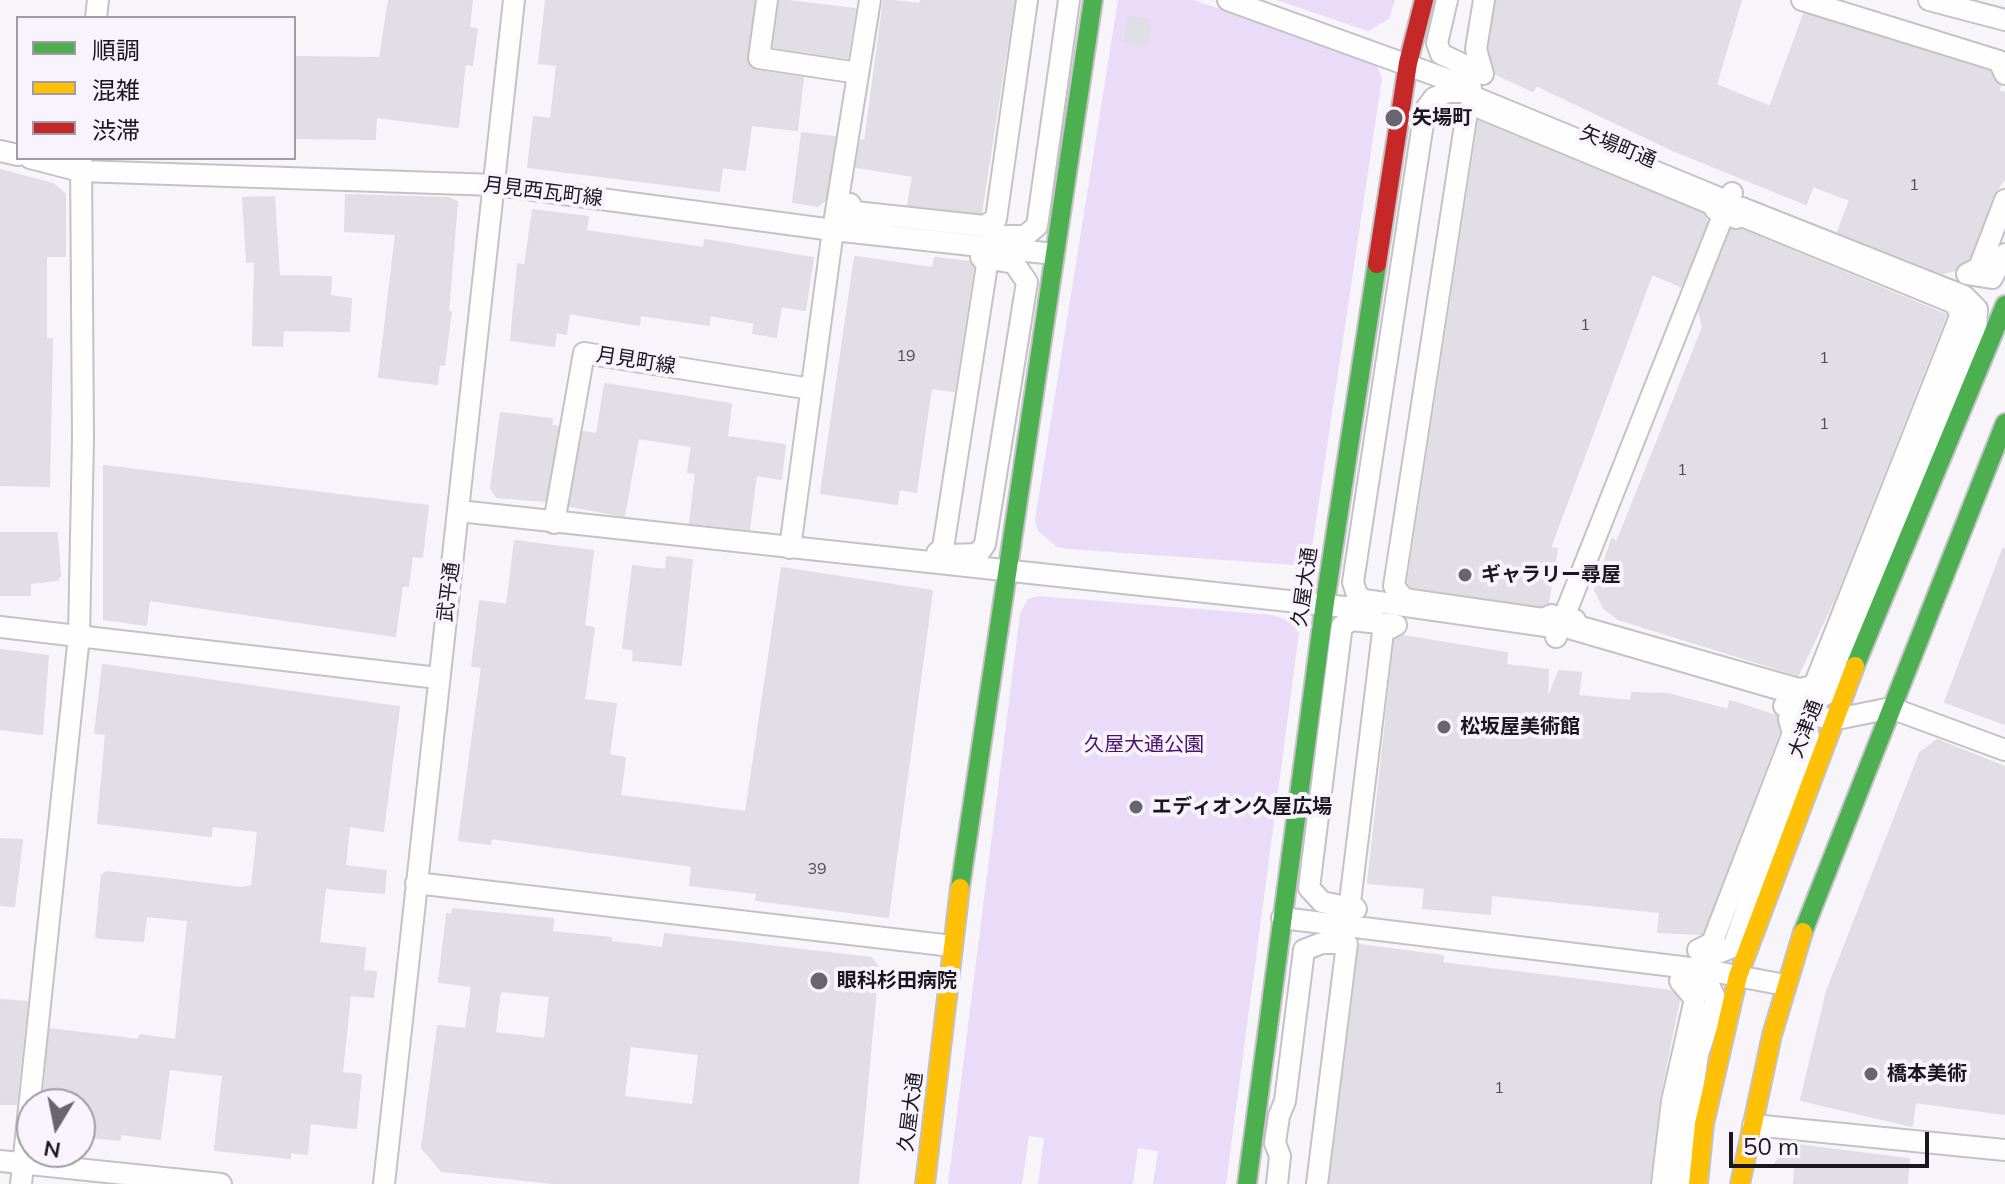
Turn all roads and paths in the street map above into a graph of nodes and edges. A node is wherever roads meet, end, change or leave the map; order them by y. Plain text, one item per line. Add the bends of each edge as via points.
1 (514, 0) edge
2 (767, 0) edge
3 (870, 0) edge
4 (1027, 0) edge
5 (1069, 0) edge
6 (1093, 0) edge
7 (1228, 0) edge
8 (1424, 0) edge
9 (1447, 0) edge
10 (1484, 0) edge
11 (1802, 0) edge
12 (1929, 0) edge
13 (2005, 20) edge
14 (1408, 63) junction
15 (858, 73) junction
16 (2005, 74) edge
17 (47, 160) edge
18 (81, 164) edge
19 (496, 185) junction
20 (1732, 193) junction
21 (2005, 200) edge
22 (1712, 204) joint
23 (1742, 216) joint
24 (833, 230) junction
25 (1054, 254) junction
26 (2005, 254) edge
27 (2005, 304) edge
28 (811, 389) junction
29 (2005, 423) edge
30 (459, 511) junction
31 (554, 523) junction
32 (790, 548) junction
33 (943, 548) joint
34 (1005, 570) junction
35 (1325, 602) junction
36 (0, 627) edge
37 (1383, 632) joint
38 (79, 636) junction
39 (1556, 637) junction
40 (438, 678) junction
41 (1891, 708) junction
42 (1789, 719) joint
43 (1832, 720) junction
44 (2005, 750) edge
45 (416, 883) junction
46 (1282, 918) junction
47 (952, 946) junction
48 (1738, 976) junction
49 (1785, 985) junction
50 (1753, 1125) junction
51 (2005, 1150) edge
52 (0, 1161) edge
53 (22, 1174) edge
54 (221, 1184) edge
55 (384, 1184) edge
56 (925, 1184) edge
57 (1247, 1184) edge
58 (1277, 1184) edge
59 (1317, 1184) edge
60 (1662, 1184) edge
61 (1680, 1184) edge
62 (1698, 1184) edge
63 (1740, 1184) edge

1 - 19 street, 武平通
2 - 15 street via 759,58
3 - 15 street
4 - 5 street via 996,219 984,226 855,212 850,204 853,218 1011,238 1033,231
6 - 25 street, 久屋大通
7 - 14 street, 矢場町通
8 - 14 street, 久屋大通
9 - 10 street via 1439,50 1483,74 1476,49
11 - 16 street via 1999,61
12 - 13 street
14 - 20 street, 矢場町通
14 - 35 street, 久屋大通
15 - 24 street
17 - 18 street, 月見西瓦町線
18 - 19 street, 月見西瓦町線
18 - 38 street
19 - 24 street, 月見西瓦町線
19 - 30 street, 武平通
20 - 27 street, 矢場町通
20 - 39 street
21 - 26 street via 1979,268 1967,274 1992,278
22 - 22 street via 1715,209 1715,195 1462,92 1427,104 1354,573 1359,598 1541,627 1552,615 1543,619 1404,599 1394,586 1467,112 1475,106
23 - 23 street via 1736,218 1742,208 1749,209 1964,296 1977,309 1976,330 1831,691 1816,700 1572,629 1575,620 1578,626 1799,689 1814,686 1961,314 1954,303
24 - 25 street, 月見西瓦町線
24 - 28 street
25 - 34 street, 久屋大通
27 - 43 street, 大津通
28 - 31 street, 月見町線 via 584,353
28 - 32 street
29 - 41 street
30 - 31 street
30 - 40 street, 武平通
31 - 32 street
32 - 34 street
33 - 33 street via 937,553 970,556 985,544 1027,282 1020,267 1007,259 981,257 987,265
34 - 35 street
34 - 47 street, 久屋大通
35 - 39 street
35 - 46 street, 久屋大通
36 - 38 street
37 - 37 street via 1396,625 1357,620 1342,626 1309,888 1322,902 1356,909 1350,902
38 - 40 street
38 - 53 street
39 - 43 street
40 - 45 street, 武平通
41 - 43 street
41 - 44 street
41 - 49 street
42 - 42 street via 1793,733 1712,943 1698,950 1718,953 1733,947 1809,737 1805,726
43 - 48 street, 大津通
45 - 47 street
45 - 55 street, 武平通
46 - 48 street
46 - 57 street, 久屋大通
47 - 56 street, 久屋大通
48 - 49 street
48 - 62 street, 大津通 via 1704,1124
49 - 50 street
50 - 51 street
50 - 63 street
52 - 53 street
53 - 54 street
58 - 59 street via 1280,1156 1275,1143 1304,950 1339,943 1347,944
60 - 61 street via 1672,1101 1695,999 1680,981 1709,985 1716,1000 1698,1054

